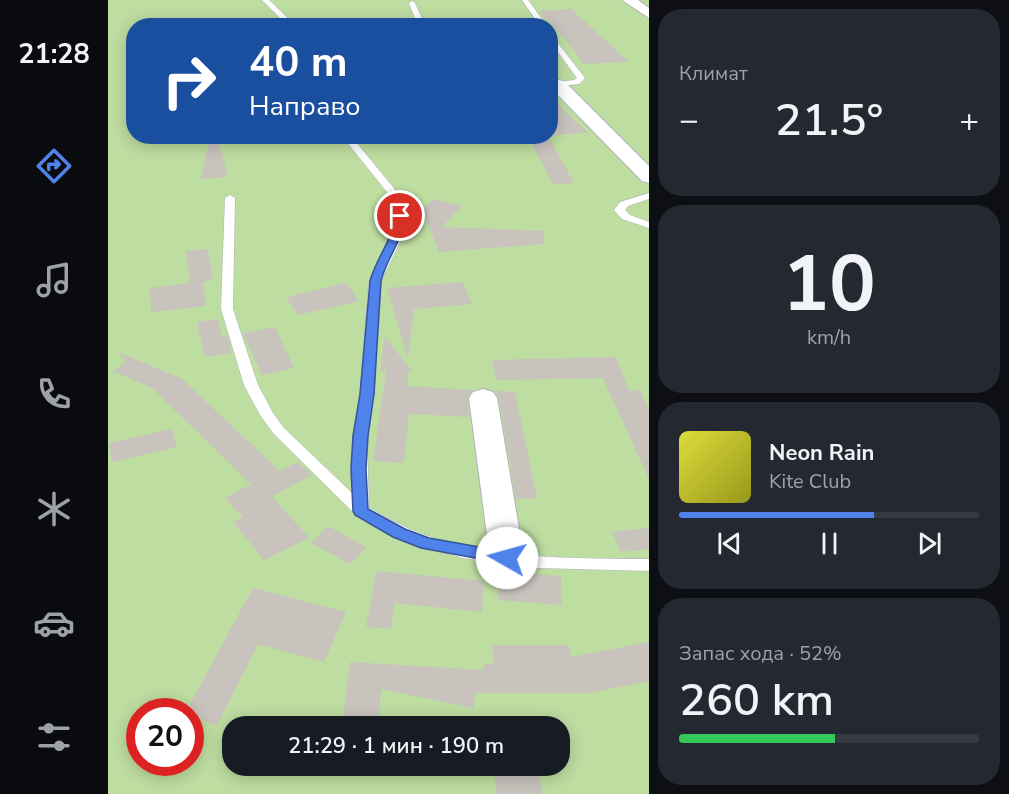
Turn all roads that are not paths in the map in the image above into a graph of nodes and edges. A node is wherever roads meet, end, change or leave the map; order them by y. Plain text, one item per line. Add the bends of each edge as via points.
1 (265, 0) edge
2 (525, 0) edge
3 (629, 0) edge
4 (412, 3) dead end
5 (649, 14) edge
6 (283, 18) edge
7 (419, 18) edge
8 (538, 18) edge
9 (558, 46) edge
10 (558, 84) edge
11 (558, 89) edge
12 (353, 144) edge
13 (649, 177) edge
14 (649, 196) edge
15 (230, 198) dead end
16 (649, 225) edge
17 (483, 398) dead end
18 (361, 511) junction
19 (507, 558) junction
20 (649, 565) edge

1 - 6 lane
2 - 8 lane
3 - 5 street
4 - 7 lane
9 - 10 lane via 581,78
11 - 13 street
12 - 18 lane via 390,188 400,216 399,231 375,281 360,436
14 - 16 lane via 624,204 619,210 626,217
15 - 18 lane via 227,309 251,385 279,431
17 - 19 street
18 - 19 lane via 427,544
19 - 20 lane

